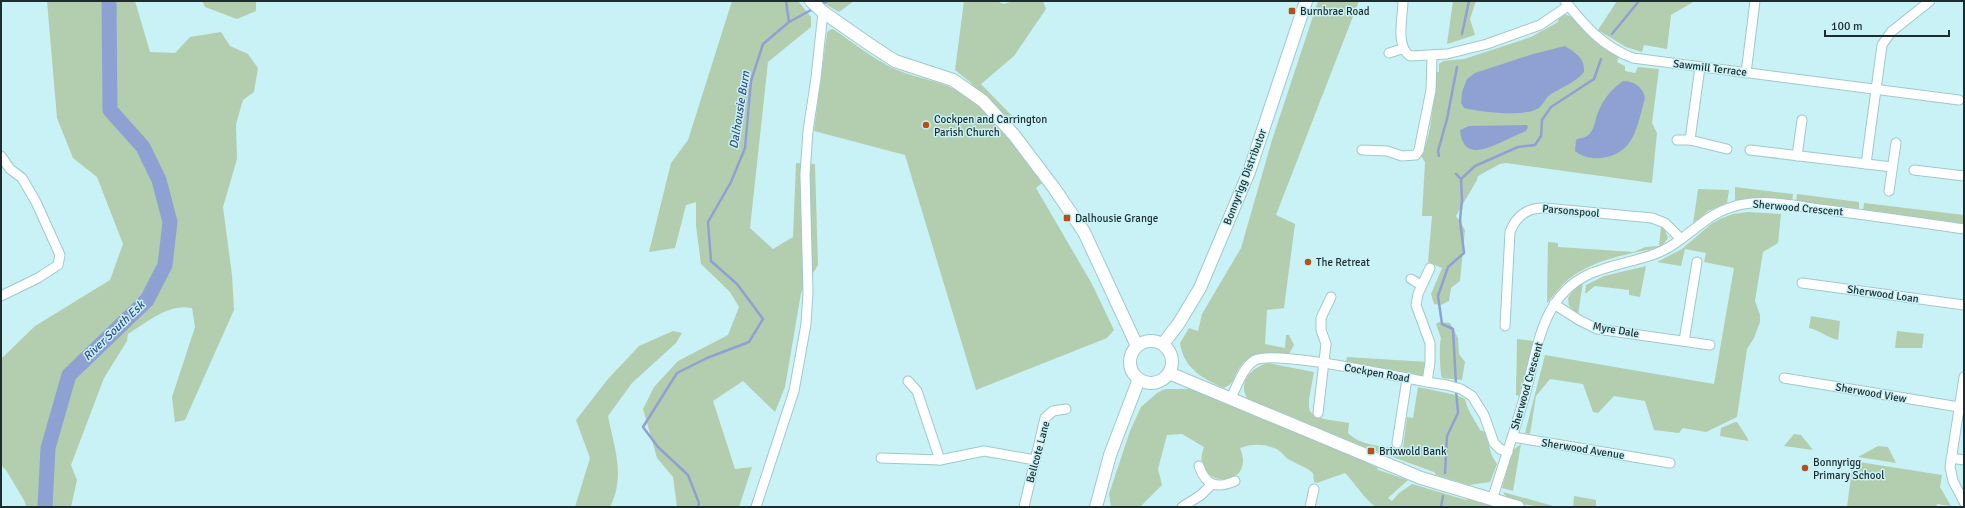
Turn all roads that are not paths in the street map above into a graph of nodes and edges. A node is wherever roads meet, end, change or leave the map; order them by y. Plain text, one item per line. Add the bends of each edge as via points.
1 (1306, 1) edge
2 (1403, 1) edge
3 (1755, 1) edge
4 (812, 2) edge
5 (1926, 2) edge
6 (1566, 3) edge
7 (823, 12) junction
8 (1402, 49) junction
9 (1388, 53) dead end
10 (1432, 56) junction
11 (1700, 67) junction
12 (1746, 73) junction
13 (1876, 90) junction
14 (1959, 100) dead end
15 (1802, 120) dead end
16 (1677, 140) dead end
17 (1690, 140) junction
18 (1896, 143) dead end
19 (1727, 149) dead end
20 (1362, 150) dead end
21 (1750, 150) dead end
22 (1, 156) edge
23 (1797, 156) junction
24 (1866, 164) junction
25 (1892, 167) junction
26 (10, 169) junction
27 (1914, 170) dead end
28 (1, 173) edge
29 (1964, 176) edge
30 (1889, 192) dead end
31 (1964, 229) edge
32 (1681, 239) junction
33 (1697, 262) dead end
34 (1430, 268) dead end
35 (1411, 279) dead end
36 (1802, 283) dead end
37 (1421, 285) junction
38 (1, 296) edge
39 (1331, 297) dead end
40 (1554, 304) junction
41 (1964, 305) edge
42 (1505, 326) dead end
43 (1684, 341) junction
44 (1163, 344) junction
45 (1710, 345) dead end
46 (1137, 346) junction
47 (1324, 364) junction
48 (1169, 373) junction
49 (1964, 377) edge
50 (1784, 378) dead end
51 (1139, 379) junction
52 (1407, 379) junction
53 (908, 381) dead end
54 (1427, 382) junction
55 (1231, 398) junction
56 (1959, 407) junction
57 (1066, 409) dead end
58 (1318, 413) dead end
59 (1513, 437) junction
60 (1397, 443) dead end
61 (1508, 452) junction
62 (881, 458) dead end
63 (1951, 458) junction
64 (940, 460) junction
65 (1035, 460) junction
66 (1964, 460) edge
67 (1670, 463) dead end
68 (1198, 466) dead end
69 (1235, 481) dead end
70 (1212, 484) junction
71 (1314, 489) dead end
72 (1492, 500) junction
73 (1964, 502) edge
74 (1314, 506) edge
75 (756, 507) edge
76 (1024, 507) edge
77 (1096, 507) edge
78 (1182, 507) edge
79 (1518, 507) edge

1 - 44 main road, Bonnyrigg Distributor via 1249,172 1200,288
2 - 8 street
3 - 12 street
4 - 7 main road
5 - 13 street via 1885,40 1880,52
6 - 10 street via 1540,25 1531,29 1486,44
6 - 11 street, Sawmill Terrace via 1592,33 1625,55
7 - 46 main road via 895,60 953,80 983,101 1014,135 1084,232
7 - 75 street via 805,174 808,292 806,324 794,391
8 - 9 street
8 - 10 street via 1410,56
10 - 20 street via 1431,90 1420,150 1416,155 1409,156 1387,151
11 - 12 street, Sawmill Terrace
11 - 17 street
12 - 13 street, Sawmill Terrace
13 - 14 street, Sawmill Terrace
13 - 24 street
15 - 23 street
16 - 17 street
17 - 19 street
18 - 25 street
21 - 23 street
22 - 26 street
23 - 24 street
24 - 25 street
25 - 30 street
26 - 28 street
26 - 38 street via 22,178 36,202 60,255 58,265
27 - 29 street
31 - 32 street, Sherwood Crescent via 1752,202 1727,208 1710,216
32 - 40 street, Sherwood Crescent via 1662,252 1612,265 1586,276 1566,290
32 - 42 street, Parsonspool via 1665,223 1652,218 1538,207 1525,212 1515,221 1510,232
33 - 43 street
34 - 37 street
35 - 37 street
36 - 41 street, Sherwood Loan
37 - 54 street via 1416,305 1430,343
39 - 47 street via 1322,318 1321,330 1326,344
40 - 43 street, Myre Dale via 1597,329
40 - 59 street, Sherwood Crescent via 1544,326
43 - 45 street, Myre Dale
44 - 46 main road via 1150,340
44 - 48 main road via 1168,348 1172,358
46 - 51 main road via 1130,356 1129,363
47 - 52 street, Cockpen Road
47 - 55 street, Cockpen Road via 1267,358 1256,360 1247,367
47 - 58 street
48 - 51 main road via 1166,378 1155,383
48 - 55 main road
49 - 56 street
50 - 56 street, Sherwood View
51 - 77 main road via 1110,454
52 - 54 street, Cockpen Road
52 - 60 street
53 - 64 street via 917,391
54 - 61 street, Cockpen Road via 1460,389 1472,396 1480,408 1494,443
55 - 72 main road via 1421,478
56 - 63 street
57 - 65 street, Bellcote Lane via 1053,411 1045,418
59 - 61 street, Sherwood Crescent
59 - 67 street, Sherwood Avenue via 1653,458
61 - 72 street, Sherwood Crescent
62 - 64 street
63 - 66 street
63 - 73 street via 1951,474
64 - 65 street via 984,452
65 - 76 street, Bellcote Lane
68 - 70 street
69 - 70 street via 1225,486
70 - 78 street via 1201,495
71 - 74 street
72 - 79 main road

